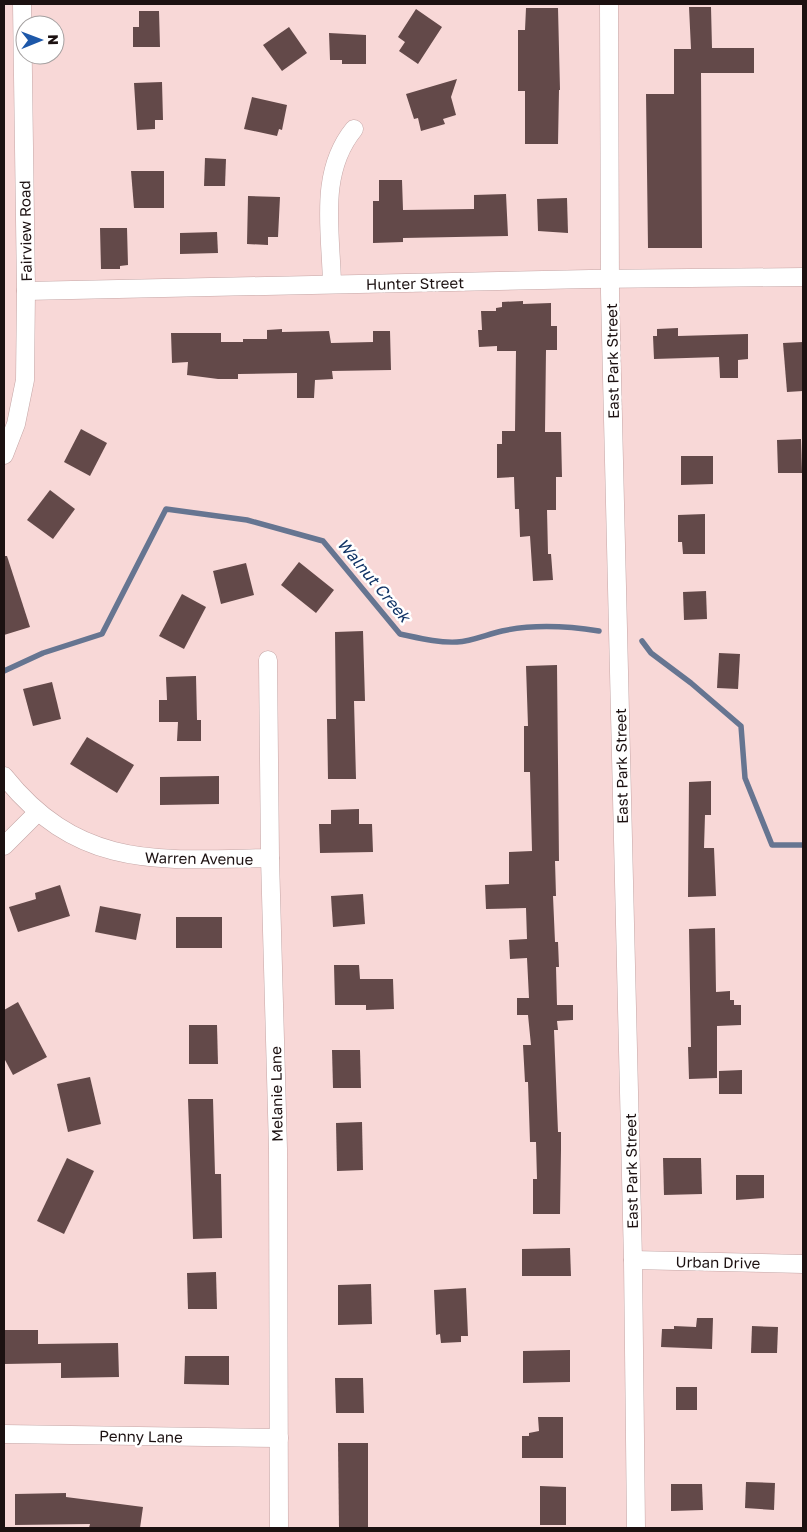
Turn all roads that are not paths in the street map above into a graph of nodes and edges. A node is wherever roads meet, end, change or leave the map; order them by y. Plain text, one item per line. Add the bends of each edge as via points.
1 (22, 4) edge
2 (609, 4) edge
3 (354, 129) dead end
4 (803, 277) edge
5 (610, 278) junction
6 (332, 284) junction
7 (26, 291) junction
8 (4, 454) edge
9 (268, 660) dead end
10 (4, 776) edge
11 (38, 812) junction
12 (4, 846) edge
13 (270, 858) junction
14 (633, 1260) junction
15 (803, 1264) edge
16 (4, 1434) edge
17 (279, 1438) junction
18 (279, 1528) edge
19 (636, 1528) edge

1 - 7 street, Fairview Road
2 - 5 street, East Park Street
3 - 6 street via 339,150 331,173
4 - 5 street, Hunter Street
5 - 6 street, Hunter Street
5 - 14 street, East Park Street
6 - 7 street, Hunter Street
7 - 8 street, Fairview Road via 22,403
9 - 13 street, Melanie Lane
10 - 11 street, Warren Avenue
11 - 12 street
11 - 13 street, Warren Avenue via 77,837 122,855 171,860
13 - 17 street, Melanie Lane via 278,1149
14 - 15 street, Urban Drive
14 - 19 street, East Park Street
16 - 17 street, Penny Lane
17 - 18 street, Melanie Lane

